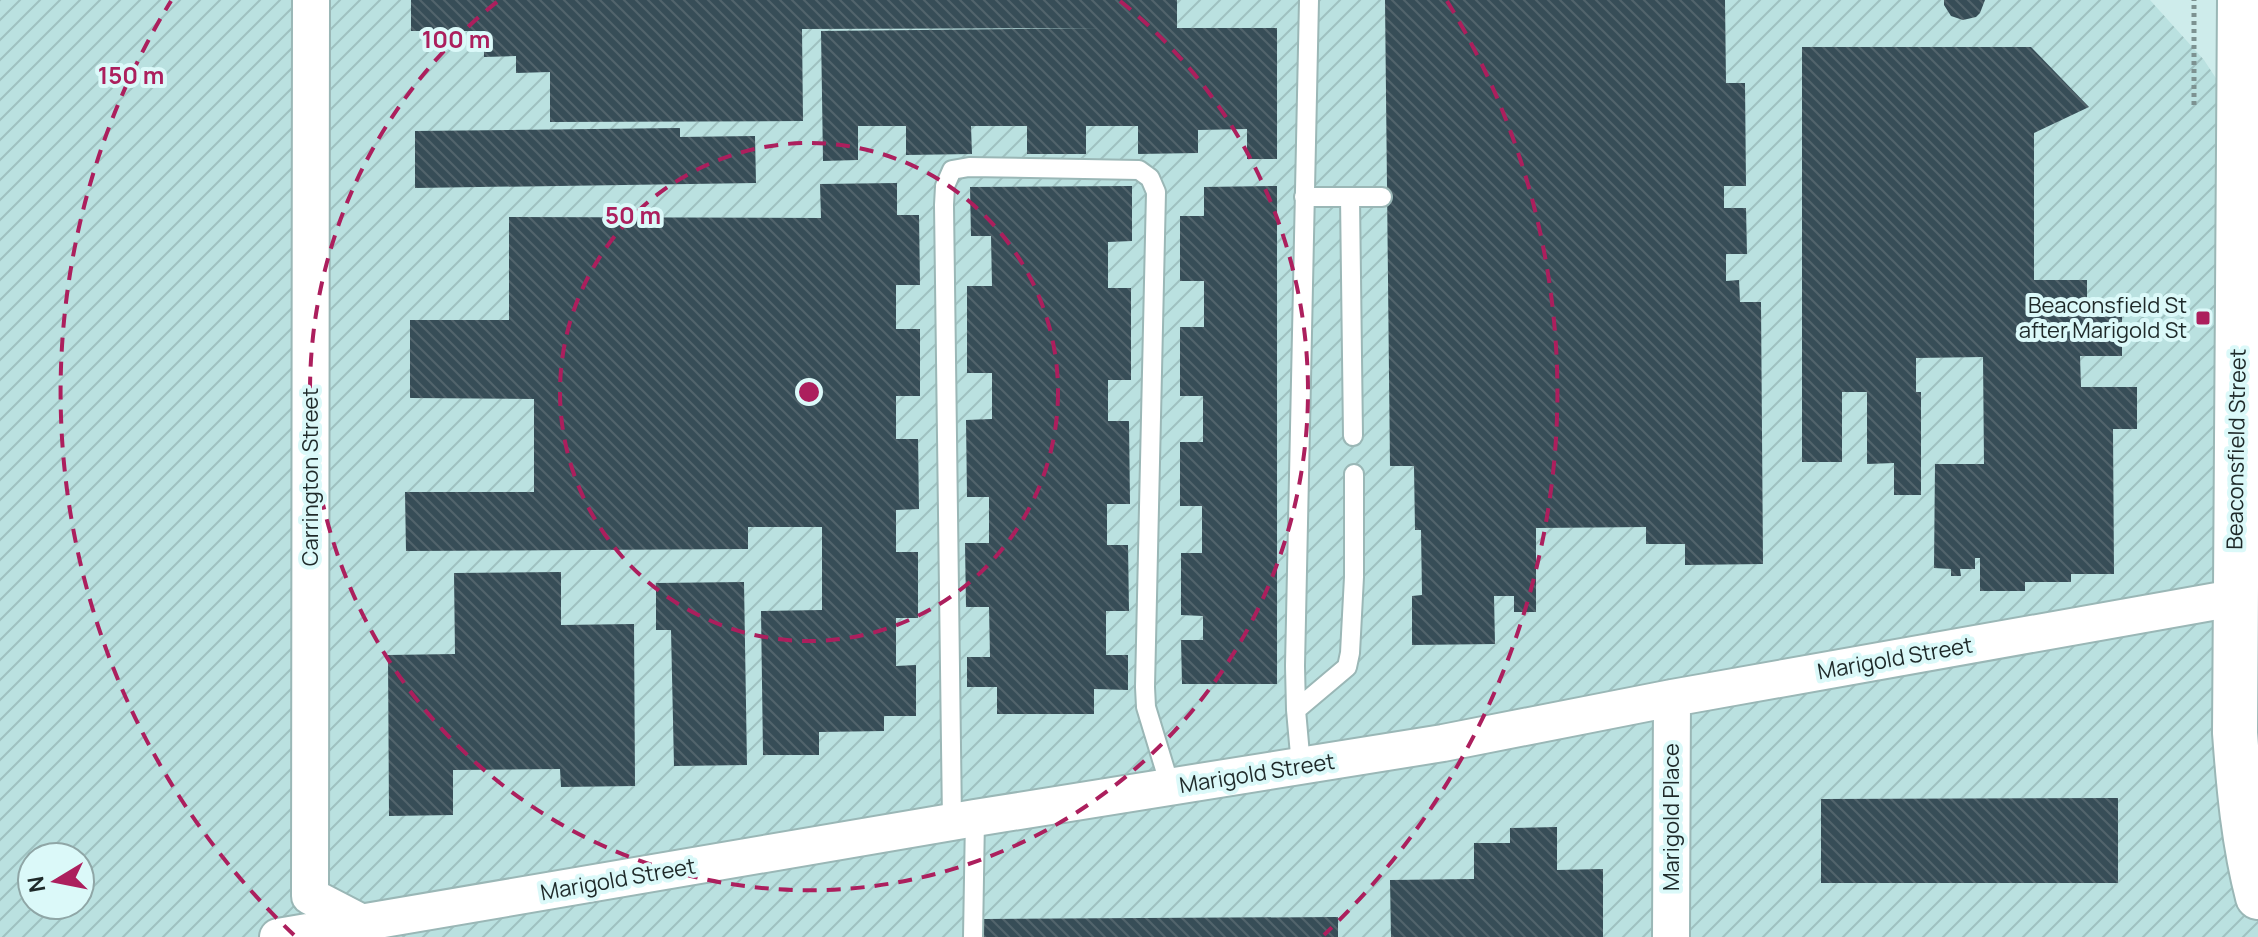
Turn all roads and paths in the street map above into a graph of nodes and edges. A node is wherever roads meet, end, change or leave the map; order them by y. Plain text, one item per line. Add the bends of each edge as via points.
1 (311, 0) edge
2 (1309, 0) edge
3 (2194, 0) edge
4 (2240, 0) edge
5 (2194, 105) dead end
6 (1304, 197) junction
7 (1350, 197) junction
8 (1382, 197) dead end
9 (1353, 436) dead end
10 (1354, 474) dead end
11 (2234, 598) junction
12 (1672, 698) junction
13 (1296, 710) junction
14 (1301, 766) junction
15 (1170, 786) junction
16 (963, 820) junction
17 (2258, 897) edge
18 (354, 930) edge
19 (278, 937) edge
20 (973, 937) edge
21 (1671, 937) edge

1 - 18 street, Carrington Street via 310,896
2 - 6 lane
3 - 5 path
4 - 11 main road, Beaconsfield Street
6 - 7 lane
6 - 13 lane
7 - 8 lane
7 - 9 lane
10 - 13 lane via 1347,667
11 - 12 street, Marigold Street
11 - 17 main road, Beaconsfield Street via 2238,777
12 - 14 street, Marigold Street
12 - 21 street, Marigold Place
13 - 14 lane
14 - 15 street, Marigold Street
15 - 16 street, Marigold Street
15 - 16 lane via 1145,687 1156,192 1139,170 952,170 944,205
16 - 18 street, Marigold Street
16 - 20 lane
18 - 19 street, Marigold Street

